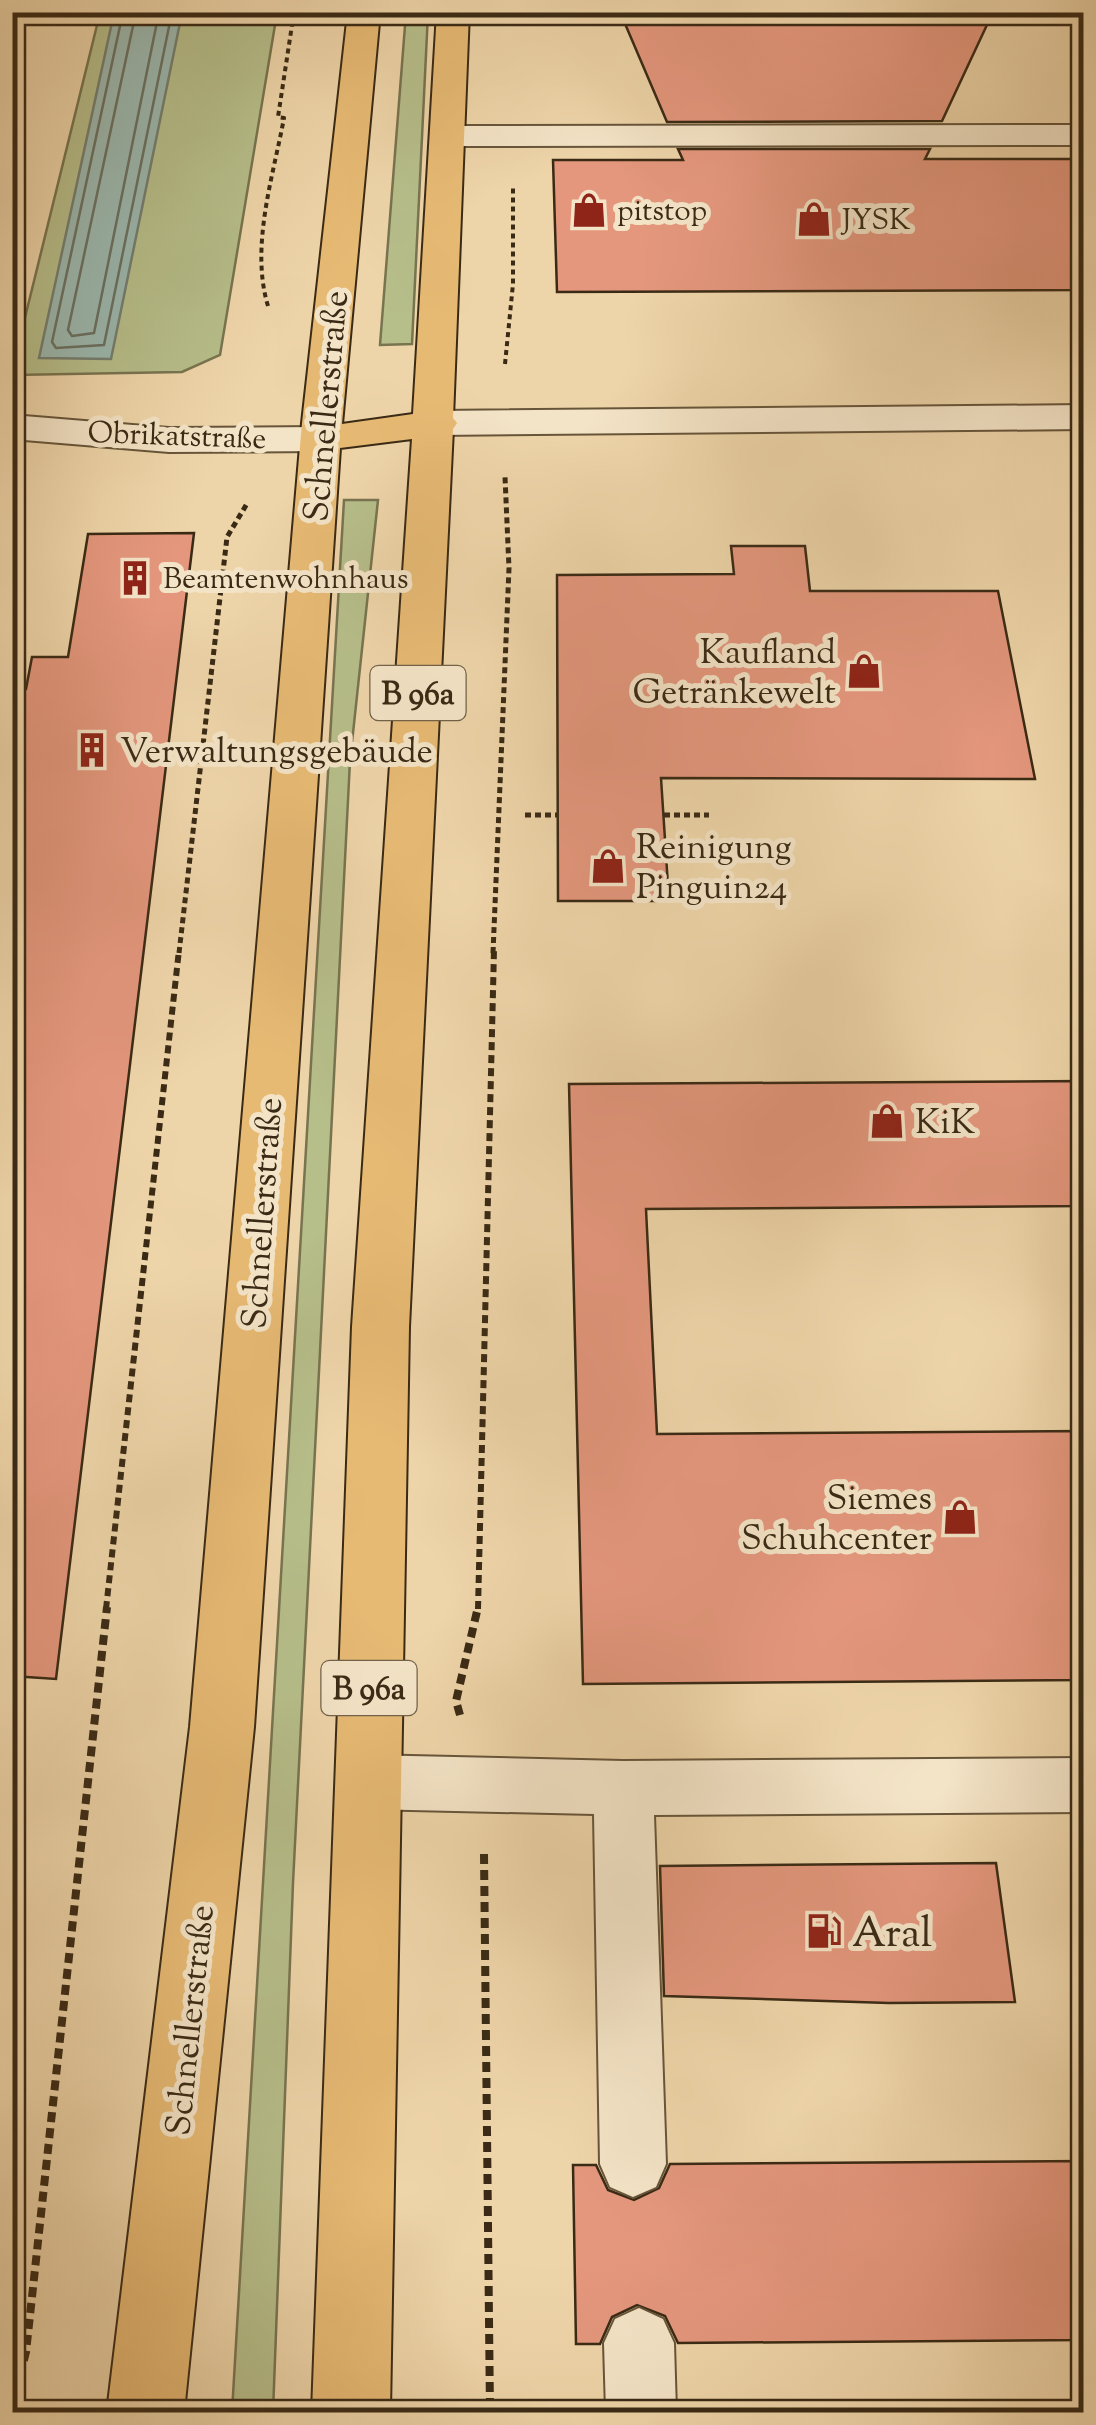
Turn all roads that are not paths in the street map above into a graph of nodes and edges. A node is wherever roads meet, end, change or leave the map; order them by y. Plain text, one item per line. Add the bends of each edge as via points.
1 (364, 12) edge
2 (453, 12) edge
3 (1084, 135) edge
4 (449, 136) junction
5 (1084, 417) edge
6 (322, 421) junction
7 (437, 423) junction
8 (23, 427) edge
9 (366, 1782) junction
10 (1084, 1784) edge
11 (623, 1788) junction
12 (633, 2164) dead end
13 (639, 2343) dead end
14 (145, 2412) edge
15 (351, 2412) edge
16 (641, 2412) edge

1 - 6 main road, Schnellerstraße
2 - 4 main road, B 96a
3 - 4 lane
4 - 7 main road, B 96a
5 - 7 street
6 - 7 main road
6 - 8 street, Obrikatstraße via 169,440
6 - 14 main road, Schnellerstraße via 222,1727
7 - 9 main road, B 96a via 398,964
9 - 11 lane
9 - 15 main road, B 96a
10 - 11 lane
11 - 12 lane
13 - 16 lane

